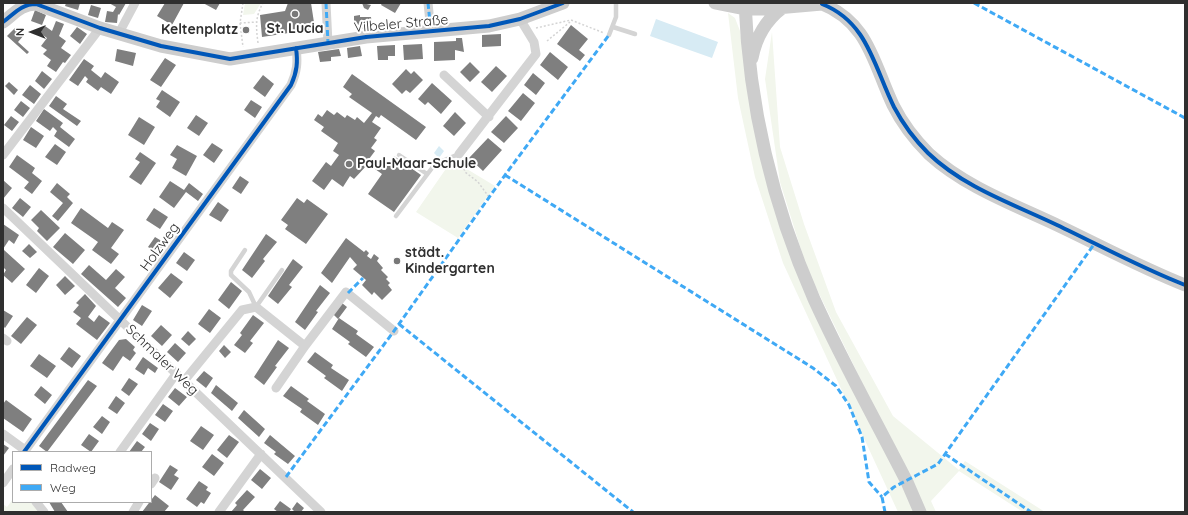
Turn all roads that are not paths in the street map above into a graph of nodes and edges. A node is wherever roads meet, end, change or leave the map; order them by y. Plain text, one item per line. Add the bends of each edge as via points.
1 (135, 3) edge
2 (326, 3) edge
3 (428, 3) edge
4 (562, 3) edge
5 (616, 3) edge
6 (715, 3) edge
7 (821, 3) edge
8 (745, 6) edge
9 (782, 8) junction
10 (13, 10) edge
11 (523, 25) junction
12 (613, 27) junction
13 (100, 28) junction
14 (431, 32) junction
15 (119, 33) junction
16 (635, 34) dead end
17 (609, 35) road end
18 (328, 43) junction
19 (296, 48) junction
20 (750, 66) junction
21 (444, 75) dead end
22 (489, 117) junction
23 (459, 154) joint
24 (3, 155) edge
25 (400, 155) dead end
26 (427, 174) junction
27 (3, 208) edge
28 (396, 216) dead end
29 (245, 250) dead end
30 (282, 270) dead end
31 (1185, 285) edge
32 (256, 307) junction
33 (121, 320) junction
34 (394, 330) dead end
35 (305, 346) junction
36 (176, 374) junction
37 (184, 381) junction
38 (276, 388) dead end
39 (3, 434) edge
40 (25, 451) edge
41 (121, 451) edge
42 (261, 454) junction
43 (12, 471) edge
44 (8, 481) edge
45 (37, 503) edge
46 (138, 503) edge
47 (44, 512) edge
48 (133, 512) edge
49 (219, 512) edge
50 (321, 512) edge
51 (920, 512) edge

1 - 15 street
2 - 18 street
3 - 14 street
4 - 11 street, Vilbeler Straße
5 - 12 lane
6 - 8 street
7 - 9 street
7 - 31 street via 844,16 858,30 870,49 902,120 919,143 943,166 982,189
8 - 9 street
8 - 20 street
9 - 20 street via 764,26 755,43
10 - 13 street, Vilbeler Straße via 28,4 36,4
11 - 14 street, Vilbeler Straße
11 - 22 street via 534,42 536,54
12 - 16 lane
12 - 17 lane
13 - 15 street, Vilbeler Straße
13 - 24 street
14 - 18 street, Vilbeler Straße via 386,34
15 - 19 street, Vilbeler Straße via 161,46 230,59
18 - 19 street, Vilbeler Straße
19 - 33 street, Holzweg via 298,61 291,85
20 - 51 street via 766,156 797,258 817,305
21 - 22 street
22 - 23 street
23 - 26 lane via 435,164
25 - 26 lane
26 - 28 lane
27 - 33 street, Schmaler Weg
29 - 32 lane via 231,275 249,292
30 - 32 lane
32 - 35 street
32 - 37 street via 242,310
33 - 36 street, Schmaler Weg
33 - 40 street, Holzweg
34 - 35 street via 346,292
35 - 38 street
36 - 37 street, Schmaler Weg
36 - 41 street
37 - 42 street, Schmaler Weg
39 - 40 street
42 - 49 street
42 - 50 street, Schmaler Weg
43 - 44 street
45 - 47 street
46 - 48 street

